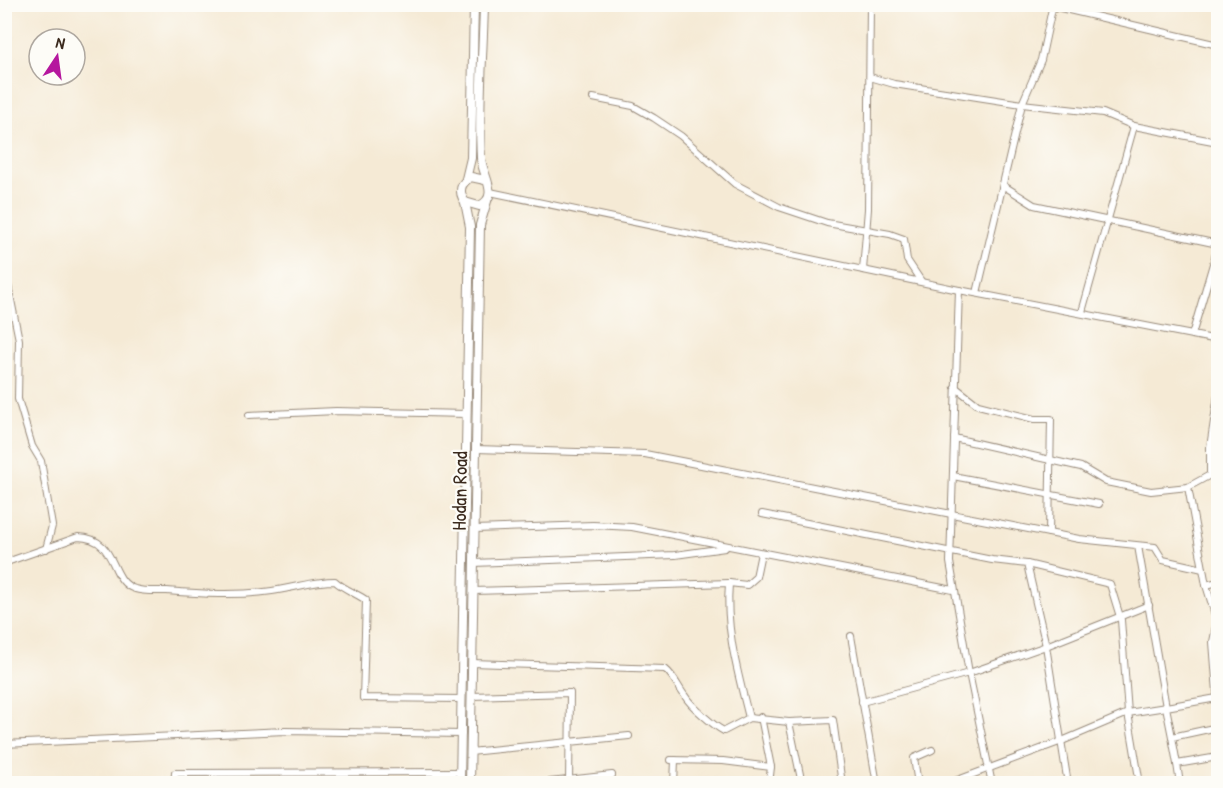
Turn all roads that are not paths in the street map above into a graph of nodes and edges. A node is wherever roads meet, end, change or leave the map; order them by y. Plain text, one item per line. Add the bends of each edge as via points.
1 (7, 4) edge
2 (474, 4) edge
3 (483, 4) edge
4 (870, 4) edge
5 (1053, 5) edge
6 (4, 18) edge
7 (1218, 45) edge
8 (870, 77) junction
9 (593, 98) dead end
10 (1022, 104) junction
11 (1134, 126) junction
12 (1218, 142) edge
13 (466, 180) junction
14 (485, 180) junction
15 (1004, 186) junction
16 (489, 197) junction
17 (465, 202) junction
18 (1108, 221) junction
19 (867, 231) junction
20 (1218, 246) edge
21 (4, 265) edge
22 (863, 270) junction
23 (921, 282) junction
24 (959, 290) junction
25 (977, 293) junction
26 (1082, 312) junction
27 (1192, 335) junction
28 (1218, 340) edge
29 (955, 387) junction
30 (1218, 395) edge
31 (466, 414) junction
32 (249, 415) dead end
33 (1216, 422) edge
34 (954, 438) junction
35 (476, 449) junction
36 (1049, 460) junction
37 (1218, 474) edge
38 (1210, 475) junction
39 (953, 476) junction
40 (1188, 487) junction
41 (1050, 496) junction
42 (1099, 504) dead end
43 (762, 514) dead end
44 (951, 514) junction
45 (475, 529) junction
46 (1049, 533) junction
47 (1138, 546) junction
48 (730, 547) junction
49 (45, 549) junction
50 (950, 551) junction
51 (761, 553) junction
52 (4, 563) edge
53 (474, 563) junction
54 (1027, 564) junction
55 (1203, 569) junction
56 (1218, 582) edge
57 (729, 583) junction
58 (1206, 585) junction
59 (953, 590) junction
60 (474, 591) junction
61 (1149, 605) junction
62 (1120, 616) junction
63 (851, 636) dead end
64 (1046, 646) junction
65 (472, 663) junction
66 (969, 672) junction
67 (1217, 676) edge
68 (472, 696) junction
69 (462, 699) junction
70 (1218, 701) edge
71 (862, 702) junction
72 (1166, 707) junction
73 (1128, 713) junction
74 (761, 717) junction
75 (749, 718) junction
76 (789, 722) junction
77 (1218, 727) edge
78 (462, 734) junction
79 (629, 736) dead end
80 (1172, 737) junction
81 (1062, 741) junction
82 (570, 743) junction
83 (4, 744) edge
84 (932, 750) dead end
85 (470, 752) junction
86 (1218, 757) edge
87 (1177, 764) junction
88 (771, 767) junction
89 (989, 768) junction
90 (460, 772) junction
91 (612, 775) dead end
92 (569, 782) edge
93 (174, 783) edge
94 (460, 783) edge
95 (470, 783) edge
96 (532, 783) edge
97 (674, 783) edge
98 (769, 783) edge
99 (801, 783) edge
100 (842, 783) edge
101 (877, 783) edge
102 (918, 783) edge
103 (948, 783) edge
104 (992, 783) edge
105 (1068, 783) edge
106 (1140, 783) edge
107 (1180, 783) edge

1 - 6 street
2 - 13 main road, Hodan Road via 471,158
3 - 14 main road via 481,159
4 - 8 street
5 - 7 street
5 - 10 street via 1041,60
8 - 10 street
8 - 19 street
9 - 19 street via 633,106 654,118 681,136 735,184 779,207 826,223
10 - 11 street via 1103,113
10 - 15 street
11 - 12 street
11 - 18 street
13 - 14 main road via 476,176
13 - 17 main road, Hodan Road via 460,193
14 - 16 main road
15 - 18 street via 1034,206
15 - 25 street
16 - 17 main road via 474,206
16 - 22 street
16 - 35 main road, Hodan Road via 480,225
17 - 31 main road, Hodan Road via 470,227
18 - 20 street
18 - 26 street
19 - 22 street
19 - 23 street via 904,239 907,260
20 - 27 street
21 - 49 street via 19,340 18,399 32,446 41,461 52,526
22 - 23 street
23 - 24 street
24 - 25 street
24 - 29 street
25 - 26 street
26 - 27 street
27 - 28 street
29 - 34 street
29 - 36 street via 978,405 1034,419 1049,418
30 - 33 street
31 - 32 street via 336,411
31 - 69 main road, Hodan Road
33 - 38 street
34 - 36 street
34 - 39 street
35 - 44 street via 645,454
35 - 45 main road, Hodan Road
36 - 40 street via 1086,468 1114,484 1151,491
36 - 41 street
37 - 38 street
38 - 40 street
39 - 41 street
39 - 44 street
40 - 55 street
41 - 42 street
41 - 46 street
43 - 50 street
44 - 46 street
44 - 50 street
45 - 48 street via 632,527
45 - 53 main road, Hodan Road
46 - 47 street
47 - 55 street via 1155,547 1163,560
47 - 61 street
48 - 51 street
48 - 53 street via 675,555
49 - 52 street
49 - 69 street via 89,537 102,544 119,575 135,589 208,595 273,591 335,581 366,600 363,698
50 - 54 street
50 - 59 street
51 - 57 street via 756,577 747,585
51 - 59 street
53 - 60 main road, Hodan Road
54 - 62 street via 1110,584
54 - 64 street
55 - 58 street
56 - 58 street
57 - 60 street
57 - 75 street via 732,651
58 - 67 street via 1217,621 1213,642
59 - 66 street
60 - 65 main road, Hodan Road
61 - 62 street
61 - 72 street
62 - 64 street
62 - 73 street
63 - 71 street
64 - 66 street
64 - 81 street
65 - 68 main road, Hodan Road
65 - 75 street via 659,668 669,672 686,699 714,727 724,731
66 - 71 street
66 - 89 street
67 - 70 street
68 - 82 street via 570,693
68 - 85 main road, Hodan Road
69 - 78 main road, Hodan Road
70 - 72 street
71 - 101 street
72 - 73 street
72 - 80 street
73 - 81 street
73 - 106 street
74 - 75 street
74 - 76 street
74 - 88 street
76 - 99 street
76 - 100 street via 833,720
77 - 80 street
78 - 83 street via 285,731
78 - 90 main road, Hodan Road
79 - 82 street
80 - 87 street
81 - 89 street
81 - 105 street
82 - 85 street
82 - 92 street
84 - 102 street via 914,758
85 - 95 main road, Hodan Road
86 - 87 street
87 - 107 street
88 - 97 street via 673,760
88 - 98 street
89 - 103 street
89 - 104 street
90 - 93 street via 175,773
90 - 94 main road, Hodan Road
91 - 92 street
92 - 96 street

